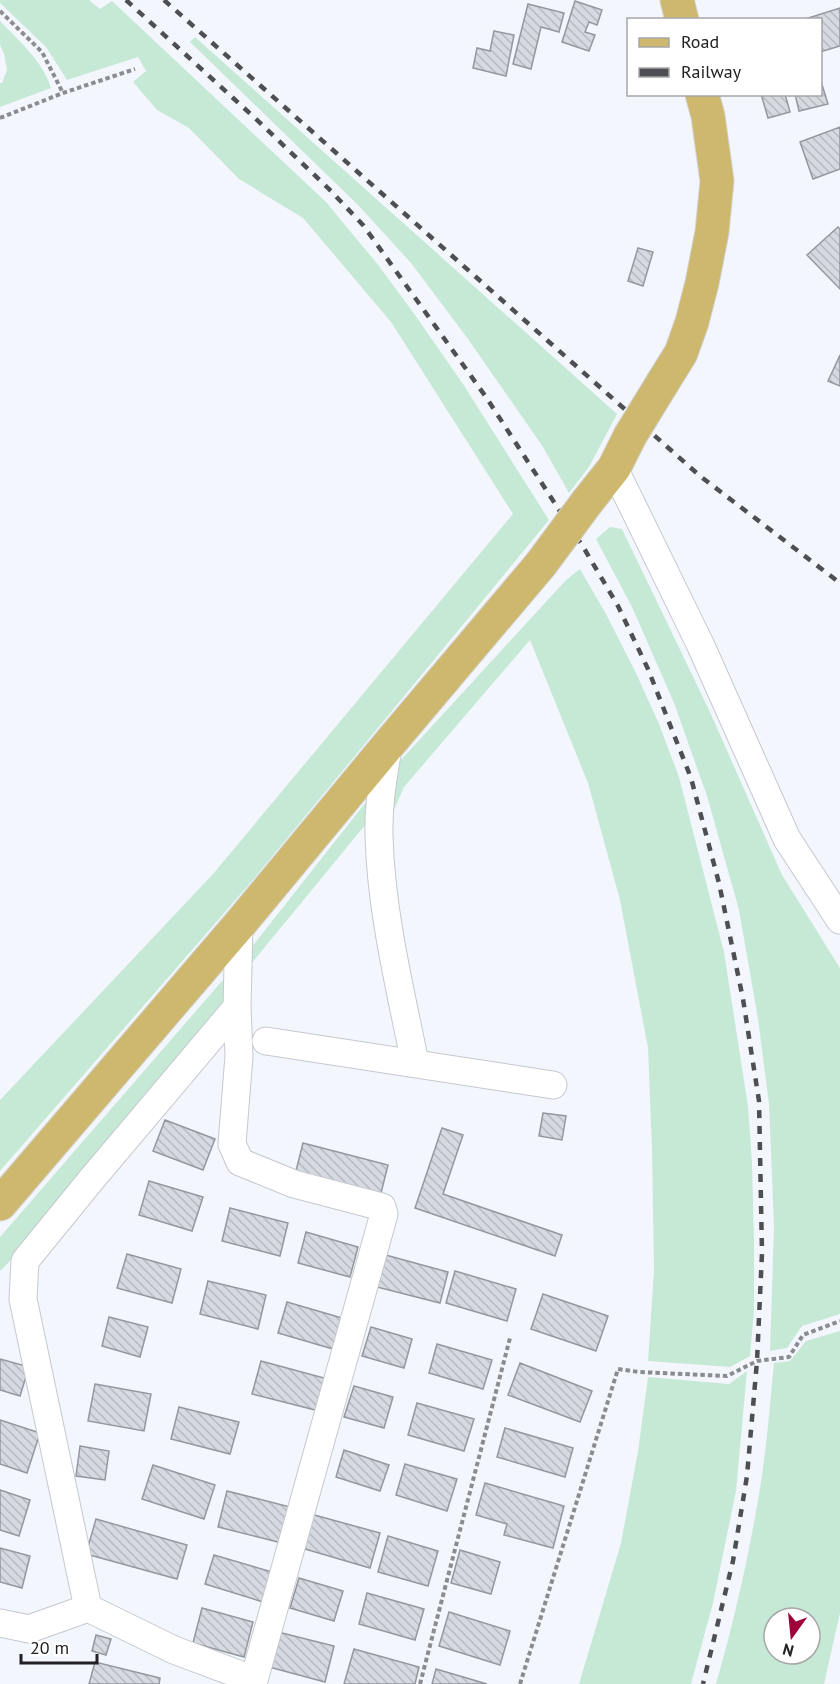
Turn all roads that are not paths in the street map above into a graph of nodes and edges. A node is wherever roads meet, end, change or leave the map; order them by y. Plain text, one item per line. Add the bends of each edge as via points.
1 (677, 0) edge
2 (682, 18) edge
3 (703, 96) edge
4 (614, 468) junction
5 (389, 744) junction
6 (840, 920) edge
7 (239, 924) junction
8 (237, 1007) junction
9 (266, 1041) dead end
10 (415, 1063) junction
11 (553, 1085) dead end
12 (0, 1204) edge
13 (88, 1608) junction
14 (0, 1623) edge
15 (254, 1682) edge

1 - 2 main road
3 - 4 main road, bridge via 717,181 702,283 681,352
4 - 5 main road, bridge via 541,564
4 - 6 street via 701,646 787,839
5 - 7 main road
5 - 10 street via 379,834 384,901
7 - 8 street
7 - 12 main road
8 - 13 street via 25,1261 23,1299
8 - 15 street via 239,1056 232,1144 240,1162 294,1184 381,1207 384,1214
9 - 10 street
10 - 11 street
13 - 14 street via 30,1629
13 - 15 street via 174,1650

